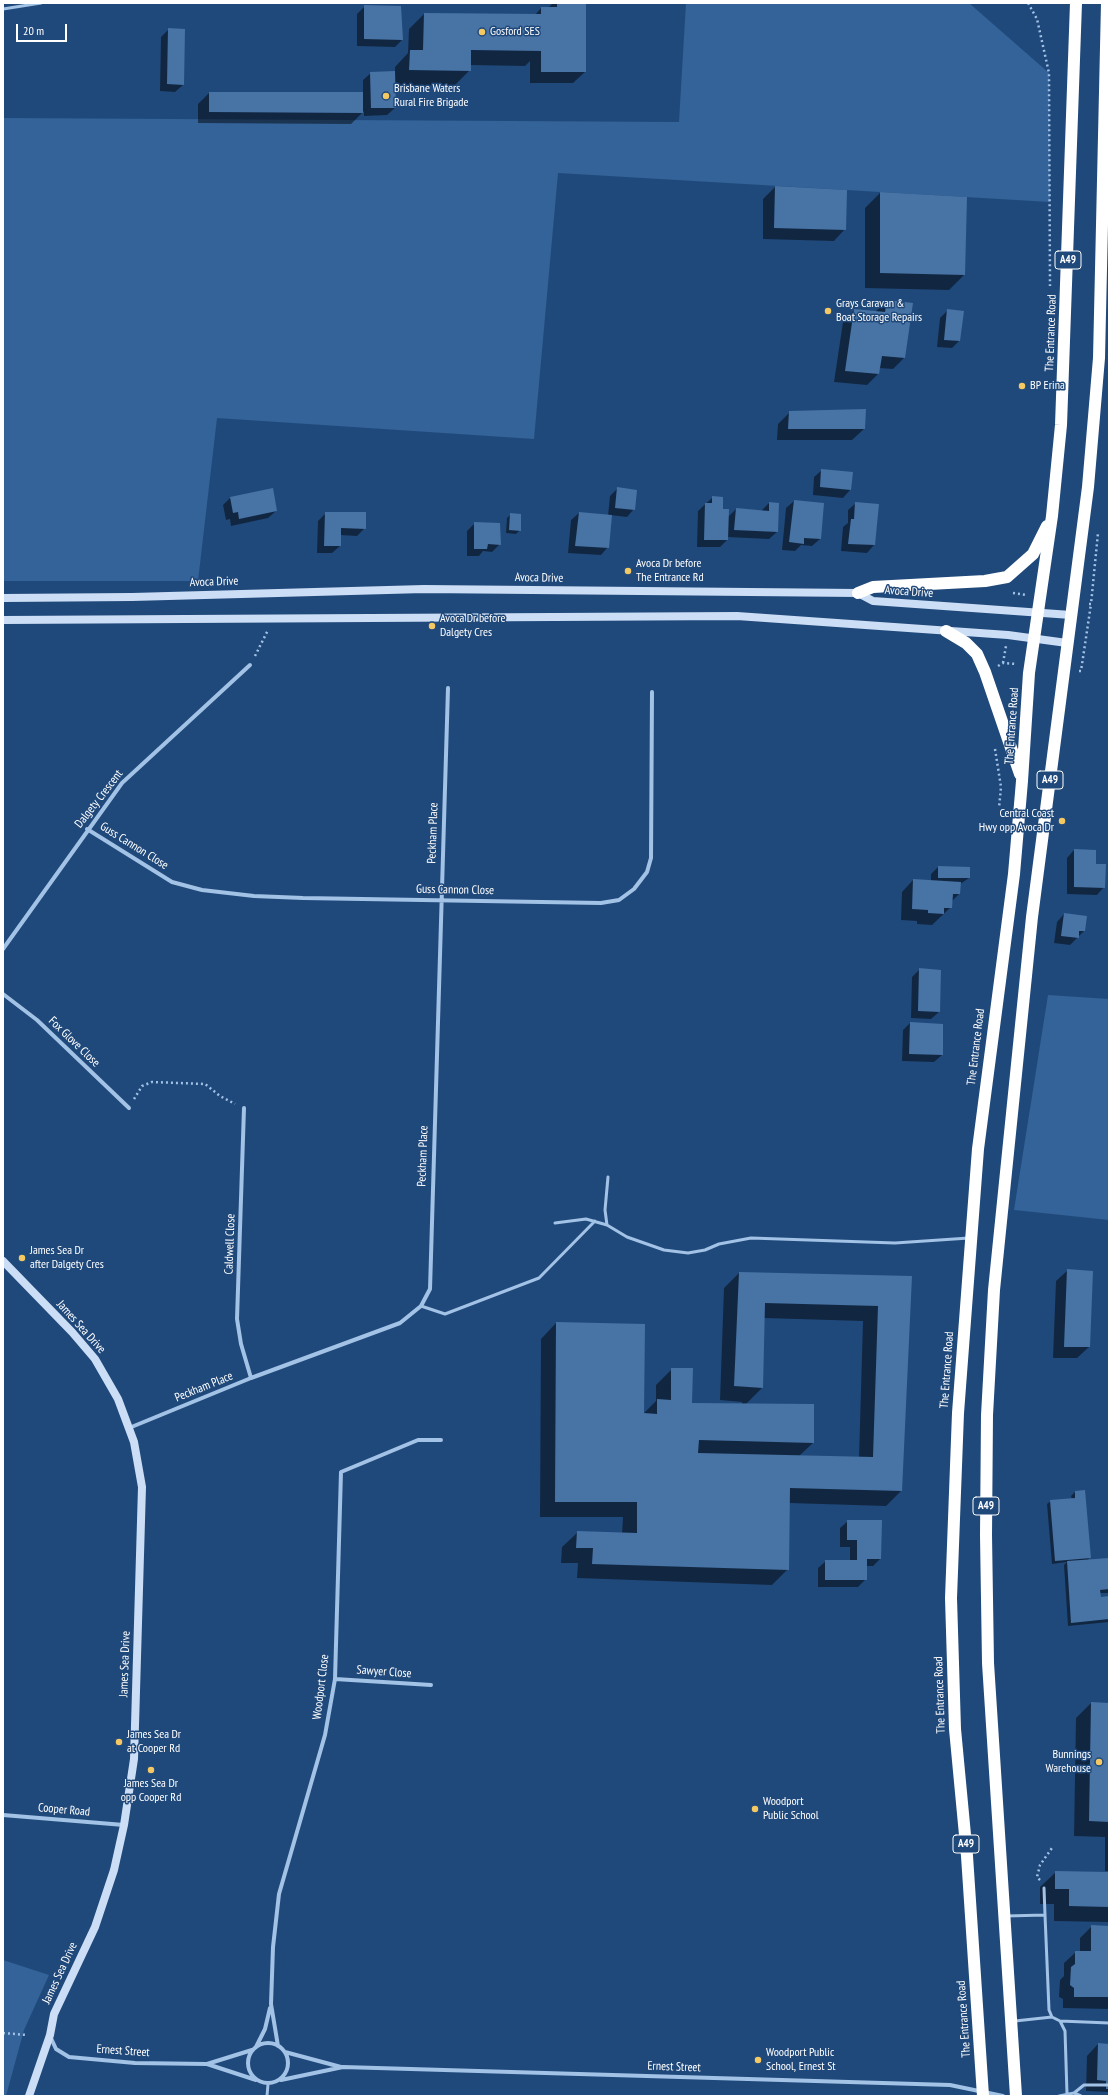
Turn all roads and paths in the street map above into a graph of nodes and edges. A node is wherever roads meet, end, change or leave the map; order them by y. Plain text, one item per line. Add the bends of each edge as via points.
1 (41, 3) edge
2 (1028, 3) edge
3 (1076, 3) edge
4 (1106, 3) edge
5 (3, 9) edge
6 (1050, 291) dead end
7 (1052, 516) junction
8 (1007, 577) junction
9 (858, 592) junction
10 (3, 598) edge
11 (1011, 610) junction
12 (1038, 612) junction
13 (1071, 615) junction
14 (3, 620) edge
15 (270, 625) dead end
16 (946, 631) junction
17 (1008, 635) junction
18 (1034, 638) junction
19 (1067, 643) junction
20 (1003, 663) dead end
21 (250, 665) joint
22 (448, 688) dead end
23 (652, 692) dead end
24 (1022, 781) junction
25 (87, 829) junction
26 (440, 900) junction
27 (3, 949) edge
28 (3, 994) edge
29 (128, 1108) joint
30 (244, 1108) joint
31 (608, 1177) dead end
32 (595, 1221) junction
33 (554, 1223) dead end
34 (607, 1225) junction
35 (970, 1238) junction
36 (3, 1261) edge
37 (421, 1306) junction
38 (251, 1378) junction
39 (129, 1428) junction
40 (440, 1440) dead end
41 (335, 1679) junction
42 (431, 1685) dead end
43 (3, 1815) edge
44 (124, 1825) junction
45 (1052, 1848) dead end
46 (1044, 1888) joint
47 (1045, 1915) junction
48 (1004, 1916) junction
49 (270, 2004) junction
50 (1052, 2017) junction
51 (1060, 2021) junction
52 (1011, 2022) junction
53 (1109, 2023) edge
54 (3, 2033) edge
55 (27, 2035) dead end
56 (50, 2035) junction
57 (278, 2046) junction
58 (254, 2049) junction
59 (285, 2052) junction
60 (207, 2064) junction
61 (343, 2067) junction
62 (256, 2080) junction
63 (281, 2080) junction
64 (268, 2084) junction
65 (1109, 2085) edge
66 (983, 2093) edge
67 (1074, 2093) junction
68 (1067, 2094) junction
69 (29, 2096) edge
70 (268, 2096) edge
71 (1003, 2096) edge
72 (1016, 2096) edge
73 (1059, 2096) edge
74 (1081, 2096) edge

1 - 5 lane
2 - 6 path via 1037,19 1049,73
3 - 7 highway, The Entrance Road / A49 via 1064,365
4 - 13 highway, A49 via 1099,358 1088,487
7 - 8 highway via 1033,554
7 - 12 highway, The Entrance Road / A49
8 - 9 highway via 985,581 873,587
8 - 11 path via 1013,593
9 - 10 main road, Avoca Drive via 424,589
9 - 11 main road, Avoca Drive via 873,601
11 - 12 main road, Avoca Drive
12 - 13 main road, Avoca Drive
12 - 18 highway, The Entrance Road / A49
13 - 19 highway, A49
14 - 16 main road via 736,616
15 - 21 path
16 - 17 main road
16 - 24 highway via 966,643 977,654
17 - 18 main road
17 - 20 path
18 - 19 main road
18 - 24 highway, The Entrance Road / A49 via 1029,673
19 - 48 highway, A49 via 1032,917 1010,1129 994,1290 987,1415 988,1663
21 - 25 street, Dalgety Crescent via 122,783
22 - 26 street, Peckham Place
23 - 26 street, Guss Cannon Close via 651,858 647,872 634,889 619,900 601,904
24 - 35 highway, The Entrance Road / A49 via 1014,874 978,1149
25 - 26 street, Guss Cannon Close via 172,882 202,890 261,896
25 - 27 street, Dalgety Crescent
26 - 37 street, Peckham Place via 430,1289
28 - 29 street, Fox Glove Close via 37,1020
29 - 30 path via 142,1086 152,1082 205,1084 220,1096
30 - 38 street, Caldwell Close via 237,1319
31 - 34 lane via 605,1210
32 - 33 lane via 586,1219
32 - 34 lane
32 - 37 lane via 539,1278 445,1314
34 - 35 lane via 628,1237 664,1250 688,1253 751,1238 896,1243
35 - 66 highway, The Entrance Road / A49 via 958,1413 951,1598 954,1729 967,1856
36 - 39 main road, James Sea Drive via 95,1359 118,1399
37 - 38 street, Peckham Place via 400,1322
38 - 39 street, Peckham Place
39 - 44 main road, James Sea Drive via 142,1487 134,1759
40 - 41 street, Woodport Close via 418,1440 341,1472
41 - 42 street, Sawyer Close
41 - 49 street, Woodport Close via 326,1735 279,1894
43 - 44 street, Cooper Road
44 - 56 main road, James Sea Drive via 114,1870 95,1927 57,2009
45 - 46 path via 1040,1865 1037,1877
46 - 47 lane
47 - 48 lane
47 - 50 lane via 1049,2010
48 - 52 highway, A49
49 - 57 street, Woodport Close
49 - 58 street, Woodport Close via 265,2029
50 - 51 lane
50 - 52 lane
51 - 53 lane
51 - 68 lane via 1065,2031
52 - 72 highway, A49
54 - 55 path
56 - 60 street, Ernest Street via 56,2049 69,2057 135,2063
56 - 69 main road, James Sea Drive
57 - 58 street via 263,2043
57 - 59 street
58 - 60 street, Ernest Street
58 - 62 street via 248,2062 248,2069
59 - 61 street, Ernest Street
59 - 63 street via 288,2068
60 - 62 street, Ernest Street
61 - 63 street, Ernest Street
61 - 66 street, Ernest Street via 950,2085
62 - 64 street
63 - 64 street
64 - 70 lane
65 - 67 lane via 1084,2085
66 - 71 street, Ernest Street
67 - 68 lane
67 - 74 lane
68 - 73 lane

